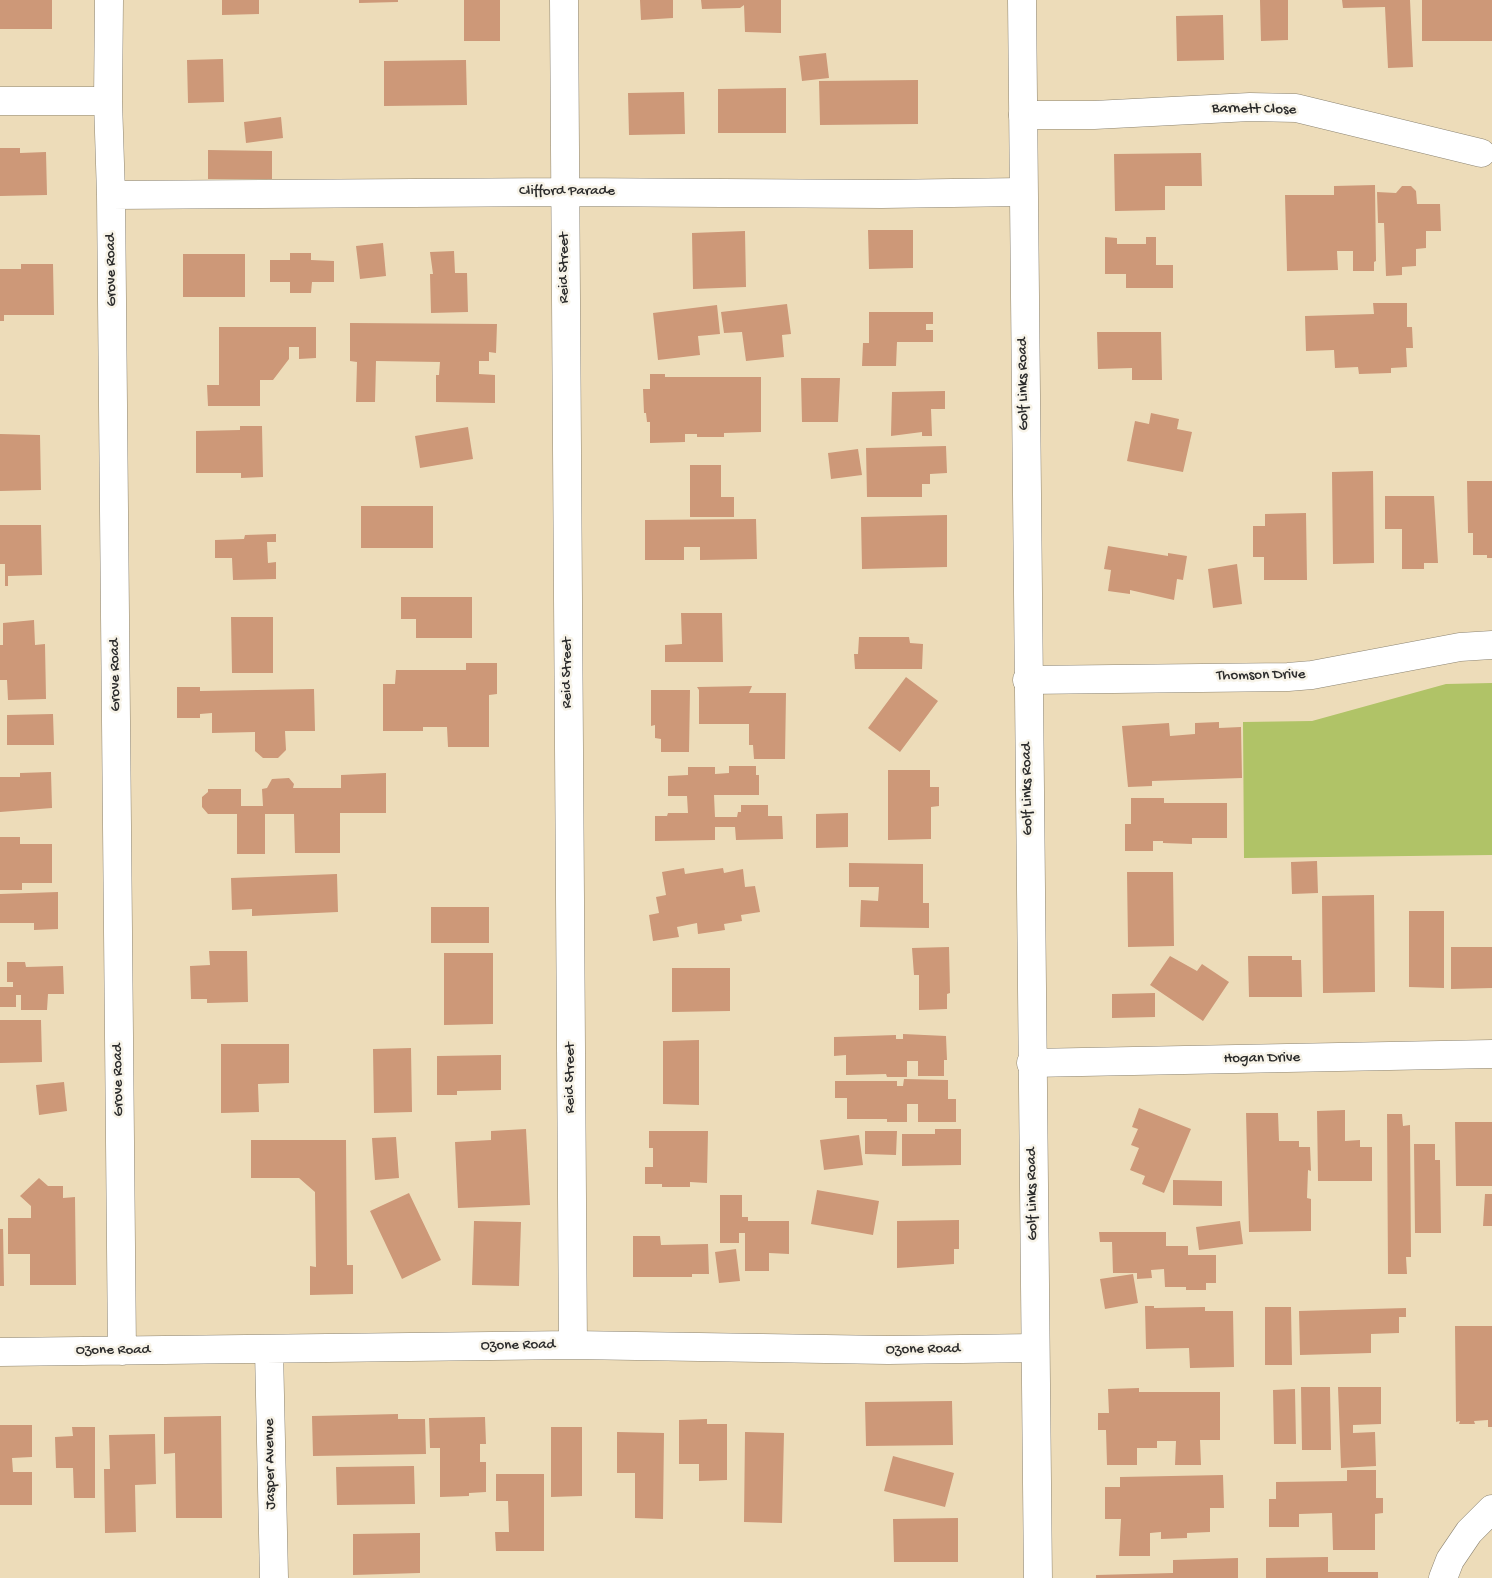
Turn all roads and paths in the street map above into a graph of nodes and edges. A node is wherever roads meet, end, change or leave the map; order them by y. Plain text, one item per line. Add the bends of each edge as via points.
1 (109, 0) edge
2 (564, 0) edge
3 (1022, 0) edge
4 (108, 101) junction
5 (0, 102) edge
6 (1023, 115) junction
7 (1481, 153) dead end
8 (564, 192) junction
9 (1022, 192) junction
10 (111, 195) junction
11 (1492, 645) edge
12 (1027, 680) junction
13 (1492, 1054) edge
14 (1031, 1062) junction
15 (572, 1345) junction
16 (1035, 1348) junction
17 (122, 1350) junction
18 (269, 1350) junction
19 (0, 1352) edge
20 (1492, 1509) edge
21 (274, 1578) edge
22 (1038, 1578) edge
23 (1443, 1578) edge

1 - 4 street, Grove Road
2 - 8 street, Reid Street
3 - 6 street, Golf Links Road
4 - 5 street
4 - 10 street, Grove Road
6 - 7 street, Barnett Close via 1296,108
6 - 9 street, Golf Links Road
8 - 9 street, Clifford Parade
8 - 10 street, Clifford Parade
8 - 15 street, Reid Street
9 - 12 street, Golf Links Road
10 - 17 street, Grove Road
11 - 12 street, Thomson Drive via 1460,647 1288,677
12 - 14 street, Golf Links Road
13 - 14 street, Hogan Drive
14 - 16 street, Golf Links Road
15 - 16 street, Ozone Road via 888,1350
15 - 18 street, Ozone Road
16 - 22 street, Golf Links Road
17 - 18 street, Ozone Road
17 - 19 street, Ozone Road
18 - 21 street, Jasper Avenue
20 - 23 street via 1469,1532 1450,1560

